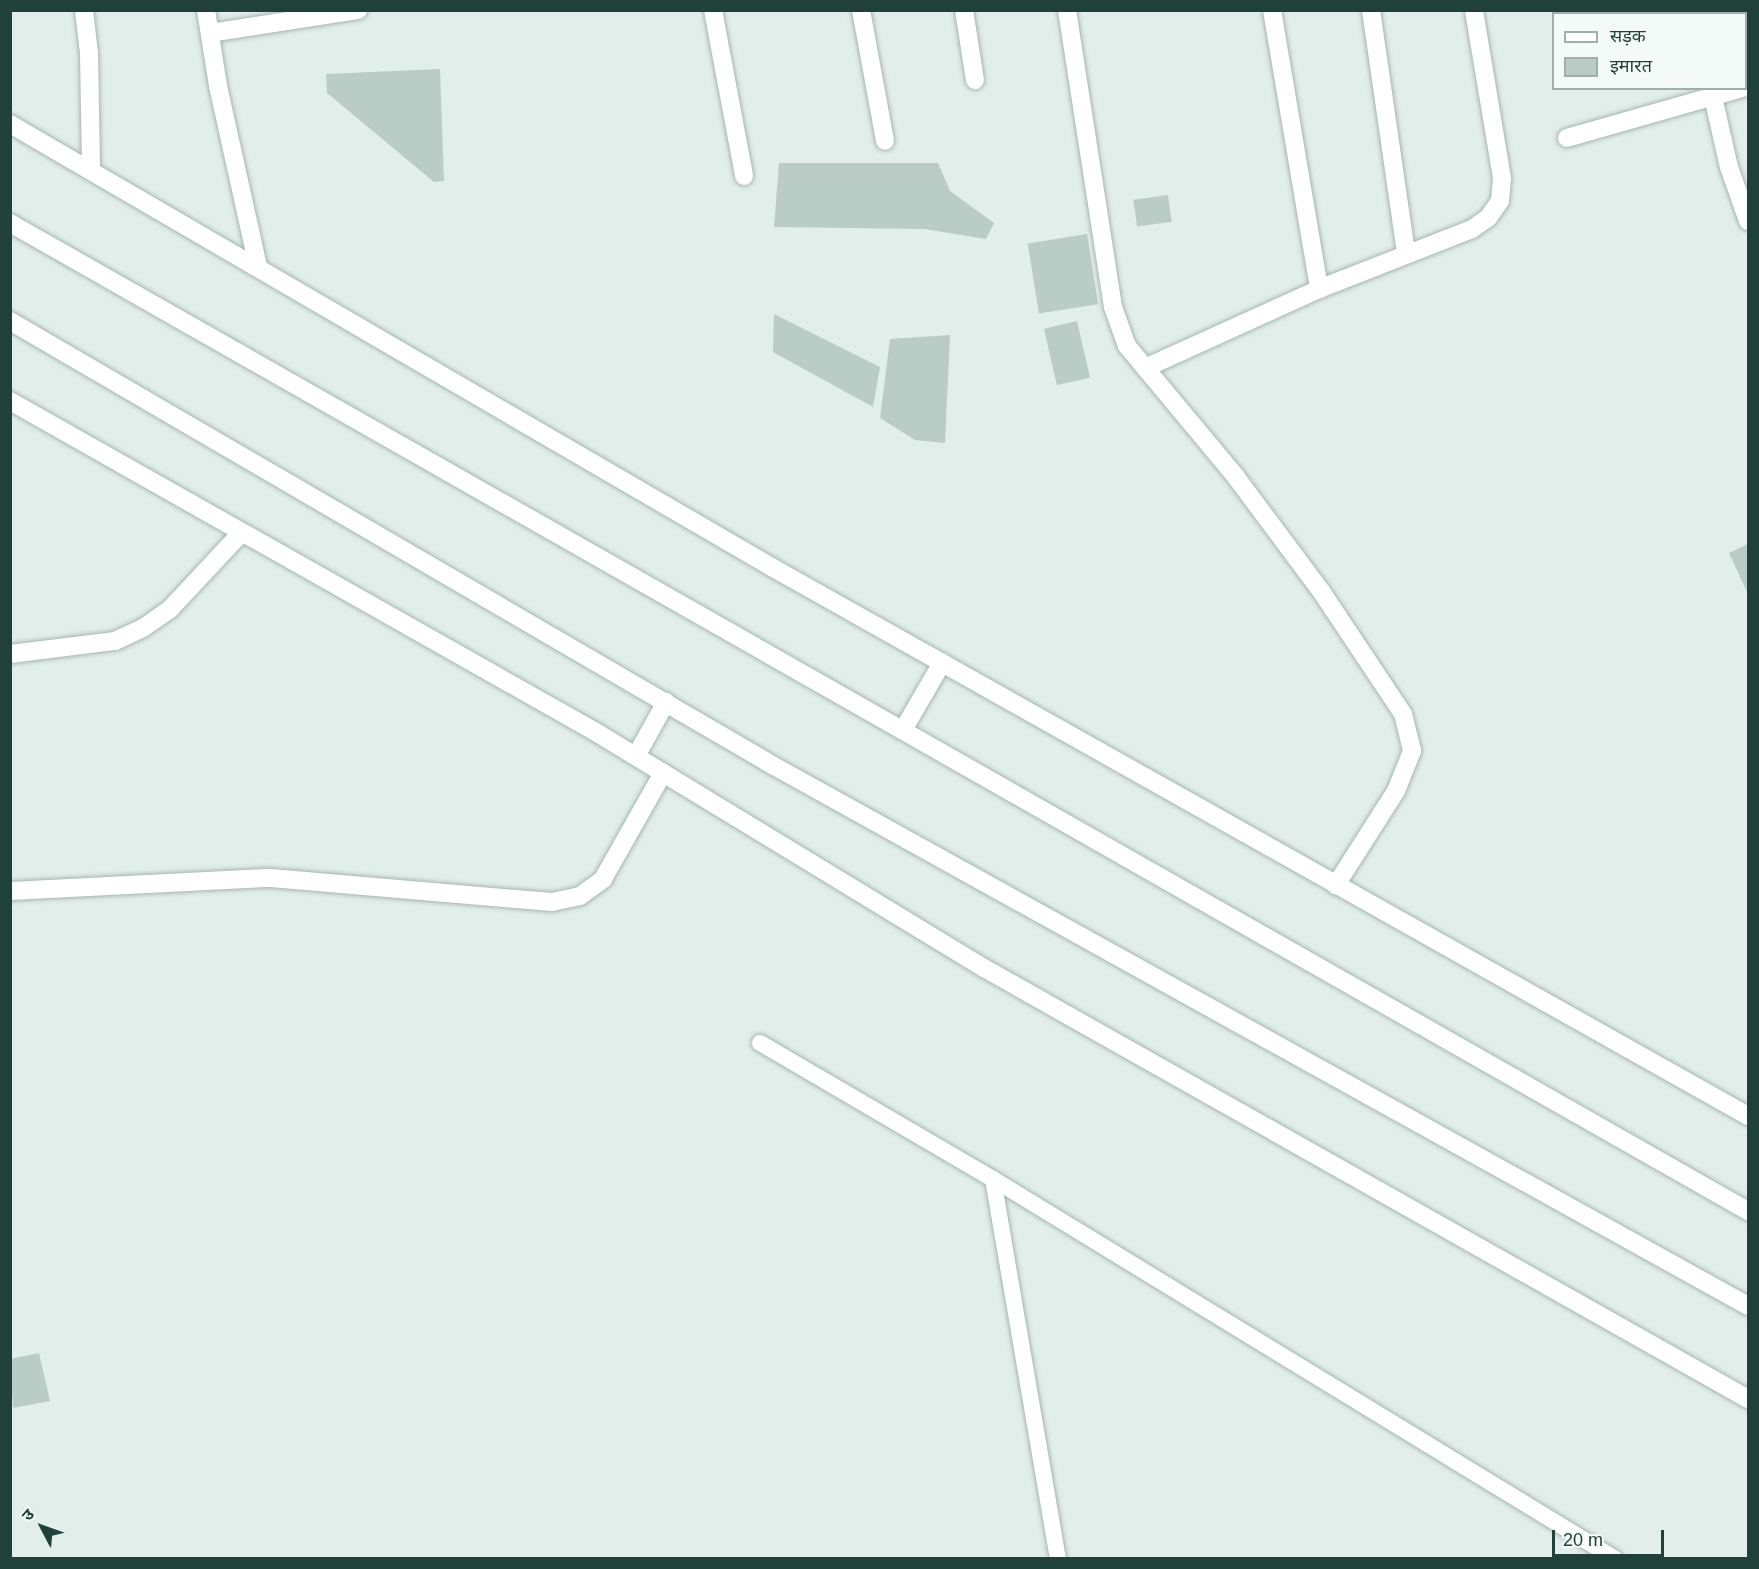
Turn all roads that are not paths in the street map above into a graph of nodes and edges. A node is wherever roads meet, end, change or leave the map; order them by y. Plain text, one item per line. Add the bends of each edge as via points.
1 (84, 10) edge
2 (206, 10) edge
3 (358, 10) edge
4 (713, 10) edge
5 (861, 10) edge
6 (964, 10) edge
7 (1067, 10) edge
8 (1272, 10) edge
9 (1371, 10) edge
10 (1473, 10) edge
11 (210, 33) junction
12 (975, 80) dead end
13 (1732, 90) edge
14 (1712, 93) edge
15 (10, 124) edge
16 (1567, 138) dead end
17 (885, 141) dead end
18 (91, 170) junction
19 (744, 176) dead end
20 (1749, 221) edge
21 (10, 223) edge
22 (1406, 254) junction
23 (258, 267) junction
24 (1318, 289) junction
25 (10, 321) edge
26 (1145, 368) junction
27 (10, 401) edge
28 (242, 533) junction
29 (10, 654) edge
30 (942, 663) junction
31 (666, 702) junction
32 (903, 730) junction
33 (636, 756) junction
34 (663, 773) junction
35 (1336, 885) junction
36 (10, 891) edge
37 (760, 1043) dead end
38 (1749, 1116) edge
39 (993, 1179) junction
40 (1749, 1211) edge
41 (1749, 1306) edge
42 (1749, 1399) edge
43 (1058, 1558) edge
44 (1614, 1558) edge

1 - 18 street via 89,53
2 - 11 street
3 - 11 street
4 - 19 street
5 - 17 street
6 - 12 street
7 - 26 street via 1113,307 1127,345
8 - 24 street
9 - 22 street
10 - 22 street via 1502,178 1500,201 1488,218 1473,229
11 - 23 street
13 - 14 street
14 - 16 street
14 - 20 street via 1730,167
15 - 18 street
18 - 23 street
21 - 32 street
22 - 24 street
23 - 30 street
24 - 26 street
25 - 31 street
26 - 35 street via 1236,477 1314,581 1403,714 1412,751 1396,791
27 - 28 street
28 - 29 street via 170,609 143,628 115,641
28 - 33 street
30 - 32 street
30 - 35 street
31 - 33 street
31 - 41 street via 1316,1069
32 - 40 street
33 - 34 street
34 - 36 street via 603,879 580,896 552,902 271,878
34 - 42 street via 984,968
35 - 38 street
37 - 39 lane
39 - 43 lane
39 - 44 lane

